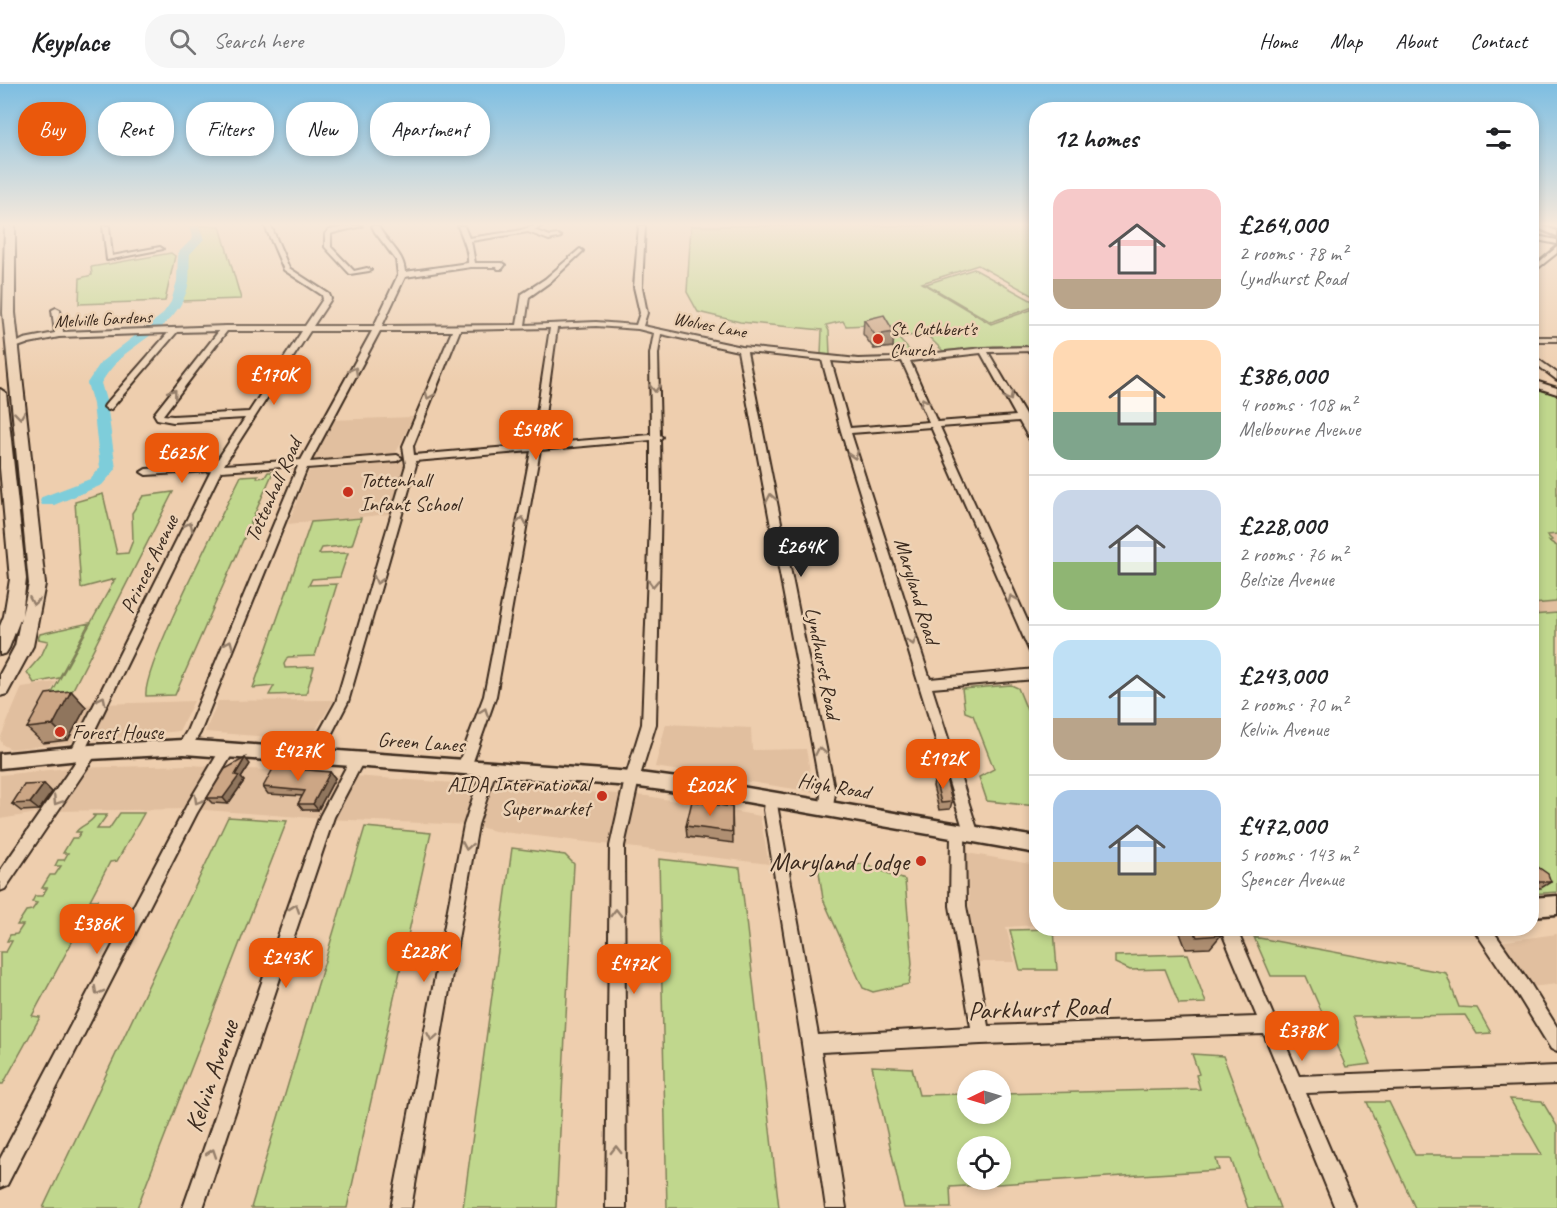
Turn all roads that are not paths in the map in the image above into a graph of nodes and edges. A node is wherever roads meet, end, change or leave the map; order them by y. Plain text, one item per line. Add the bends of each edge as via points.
1 (8, 278) edge
2 (300, 278) edge
3 (400, 278) edge
4 (552, 278) edge
5 (639, 278) edge
6 (56, 310) dead end
7 (554, 325) junction
8 (638, 327) junction
9 (225, 328) junction
10 (522, 328) junction
11 (309, 329) junction
12 (377, 329) junction
13 (457, 329) junction
14 (175, 330) junction
15 (660, 331) junction
16 (59, 335) junction
17 (1539, 339) edge
18 (1557, 339) edge
19 (17, 345) junction
20 (742, 349) junction
21 (1029, 349) edge
22 (983, 350) junction
23 (826, 359) junction
24 (905, 359) junction
25 (1539, 364) edge
26 (1556, 382) edge
27 (1539, 383) edge
28 (0, 393) edge
29 (108, 407) dead end
30 (252, 416) junction
31 (1022, 418) junction
32 (1029, 418) edge
33 (934, 425) junction
34 (1029, 430) edge
35 (846, 431) junction
36 (657, 437) junction
37 (536, 447) junction
38 (397, 458) dead end
39 (411, 458) junction
40 (304, 464) junction
41 (218, 468) junction
42 (146, 472) dead end
43 (27, 630) junction
44 (1029, 636) edge
45 (0, 648) edge
46 (0, 674) edge
47 (1029, 675) edge
48 (925, 684) junction
49 (0, 689) edge
50 (184, 747) junction
51 (228, 749) junction
52 (83, 753) junction
53 (313, 756) junction
54 (357, 760) junction
55 (0, 761) edge
56 (464, 767) junction
57 (489, 770) junction
58 (632, 779) junction
59 (730, 792) joint
60 (771, 799) junction
61 (827, 808) junction
62 (965, 834) junction
63 (1029, 844) edge
64 (0, 885) edge
65 (1557, 905) edge
66 (1539, 906) edge
67 (1231, 936) edge
68 (1486, 936) edge
69 (1267, 1025) junction
70 (981, 1035) junction
71 (1557, 1042) edge
72 (811, 1044) junction
73 (1557, 1075) edge
74 (1292, 1085) junction
75 (0, 1178) edge
76 (193, 1208) edge
77 (401, 1208) edge
78 (616, 1208) edge
79 (836, 1208) edge
80 (1345, 1208) edge

1 - 19 highway
2 - 11 street, Princes Avenue via 328,297
3 - 12 street, Tottenhall Road
4 - 10 street via 525,296
5 - 8 street via 638,297 645,321
6 - 16 street
7 - 8 street, Wolves Lane
7 - 10 street, Wolves Lane
7 - 37 street
8 - 15 street, Wolves Lane
9 - 11 street, Melville Gardens
9 - 14 street, Melville Gardens
30 -> 9 street via 173,419 158,414
10 - 13 street, Wolves Lane
11 - 12 street, Melville Gardens
11 - 30 street, Princes Avenue
12 - 13 street, Wolves Lane
40 -> 12 street, Tottenhall Road
13 -> 39 street via 408,446
14 - 16 street, Melville Gardens
14 - 29 street
15 - 20 street, Wolves Lane
15 -> 36 street via 654,354
16 - 19 street, Melville Gardens
17 - 18 street
19 -> 43 highway via 37,571
20 - 23 street, Wolves Lane
61 -> 20 street, Lyndhurst Road via 822,760
21 - 22 street, Wolves Lane
22 - 24 street, Wolves Lane
22 -> 31 street
23 - 24 street, Wolves Lane
23 - 35 street, Maryland Road
33 -> 24 street
25 - 26 street
26 - 27 street
28 - 45 highway via 18,579 13,616
30 - 41 street, Princes Avenue
31 - 32 street
31 - 33 street
31 - 34 street
33 - 35 street
44 -> 33 street
35 -> 48 street, Maryland Road
36 - 37 street
36 -> 58 street via 649,724
37 - 39 street
56 -> 37 street via 490,696
38 - 40 street
39 -> 53 street via 342,702
40 - 41 street
50 -> 40 street, Tottenhall Road
41 - 42 street
52 -> 41 street, Princes Avenue
43 - 46 highway
43 - 49 highway via 16,664
47 - 48 street
48 - 62 street, Maryland Road
50 - 51 main road, Green Lanes
50 - 52 main road, Green Lanes
51 - 53 main road, Green Lanes
51 -> 75 street via 192,809
52 - 55 main road, Green Lanes
52 -> 64 street, Princes Avenue
53 - 54 main road, Green Lanes
54 - 56 main road, Green Lanes
76 -> 54 street, Kelvin Avenue via 327,816
56 - 57 main road, Green Lanes
57 - 58 main road, Green Lanes
57 -> 77 street via 471,825
58 - 59 main road, Green Lanes
78 -> 58 street via 616,846
59 - 60 main road, High Road
60 - 61 main road, High Road
60 - 72 street
61 - 62 main road, High Road
62 - 63 main road, High Road
62 - 70 street, Maryland Road via 958,906
65 - 66 main road
67 - 69 street
68 - 71 street
69 - 70 street, Parkhurst Road
69 - 74 street
70 - 72 street, Parkhurst Road
72 - 79 street
73 - 74 street
74 - 80 street

